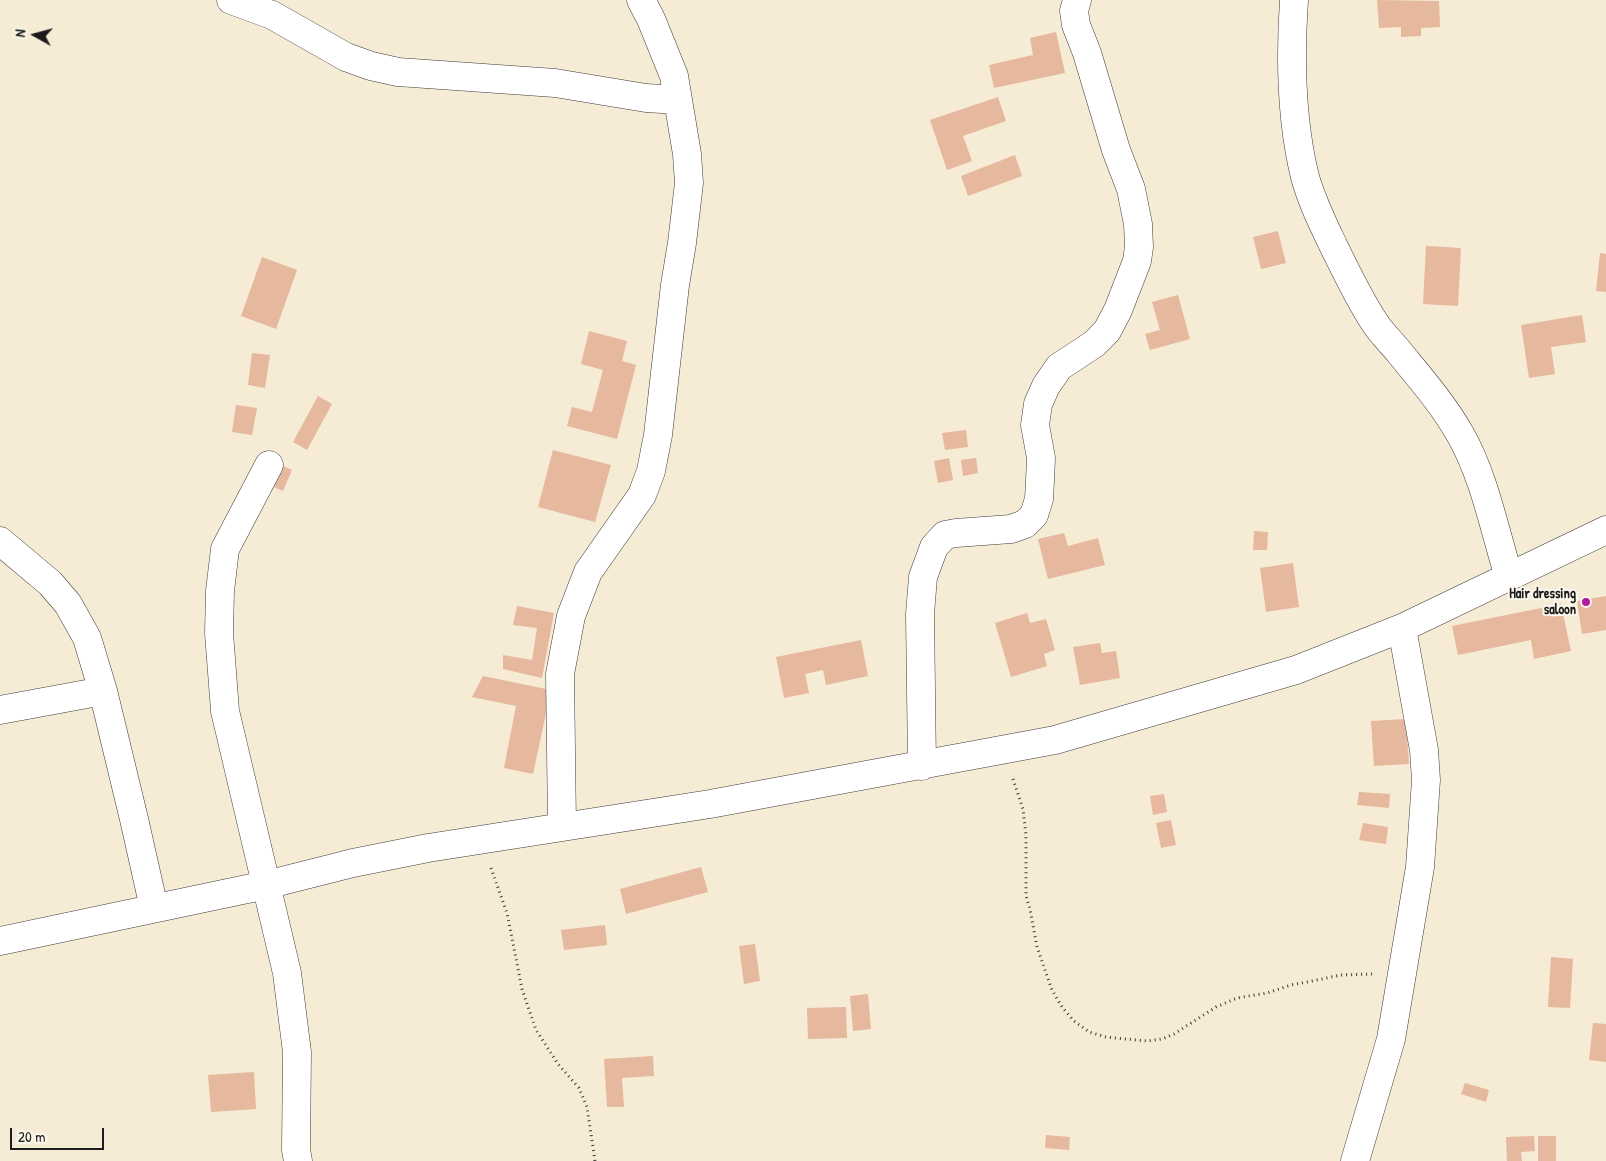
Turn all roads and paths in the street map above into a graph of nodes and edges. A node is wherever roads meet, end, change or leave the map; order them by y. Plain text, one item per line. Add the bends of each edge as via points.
1 (641, 0) edge
2 (1077, 0) edge
3 (1293, 0) edge
4 (239, 1) edge
5 (678, 100) junction
6 (269, 465) dead end
7 (1606, 530) edge
8 (0, 541) edge
9 (1509, 577) junction
10 (1402, 628) junction
11 (103, 691) junction
12 (0, 710) edge
13 (1000, 751) junction
14 (922, 766) junction
15 (562, 826) junction
16 (481, 839) junction
17 (266, 885) junction
18 (154, 908) junction
19 (0, 941) edge
20 (1402, 975) junction
21 (298, 1161) edge
22 (595, 1161) edge
23 (1355, 1161) edge

1 - 5 street via 674,76
2 - 14 street via 1074,11 1076,25 1131,188 1138,224 1137,261 1107,331 1094,344 1059,367 1038,404 1035,425 1041,458 1039,499 1034,515 1025,524 1011,529 945,536 934,547 923,577 920,614
3 - 9 street via 1295,120 1300,154 1316,209 1374,321 1437,398 1471,454
4 - 5 street via 346,57 371,66 414,74 555,83
5 - 15 street via 689,183 658,435 651,471 642,495 588,572 571,616 560,674
6 - 17 street via 225,549 219,625 225,711
7 - 9 street
8 - 11 street via 68,604 87,638
9 - 10 street
10 - 13 street via 1296,670 1056,740
10 - 20 street via 1421,730 1426,780 1420,867
11 - 12 street
11 - 18 street
13 - 14 street
13 - 20 path via 1023,809 1026,896 1037,947 1052,990 1062,1007 1089,1032 1126,1040 1162,1039 1237,998 1341,976
14 - 15 street
15 - 16 street
16 - 17 street via 372,859
16 - 22 path via 507,913 522,989 536,1030 558,1064 579,1088 587,1107
17 - 18 street
17 - 21 street via 287,973 295,1030
18 - 19 street
20 - 23 street via 1391,1039

